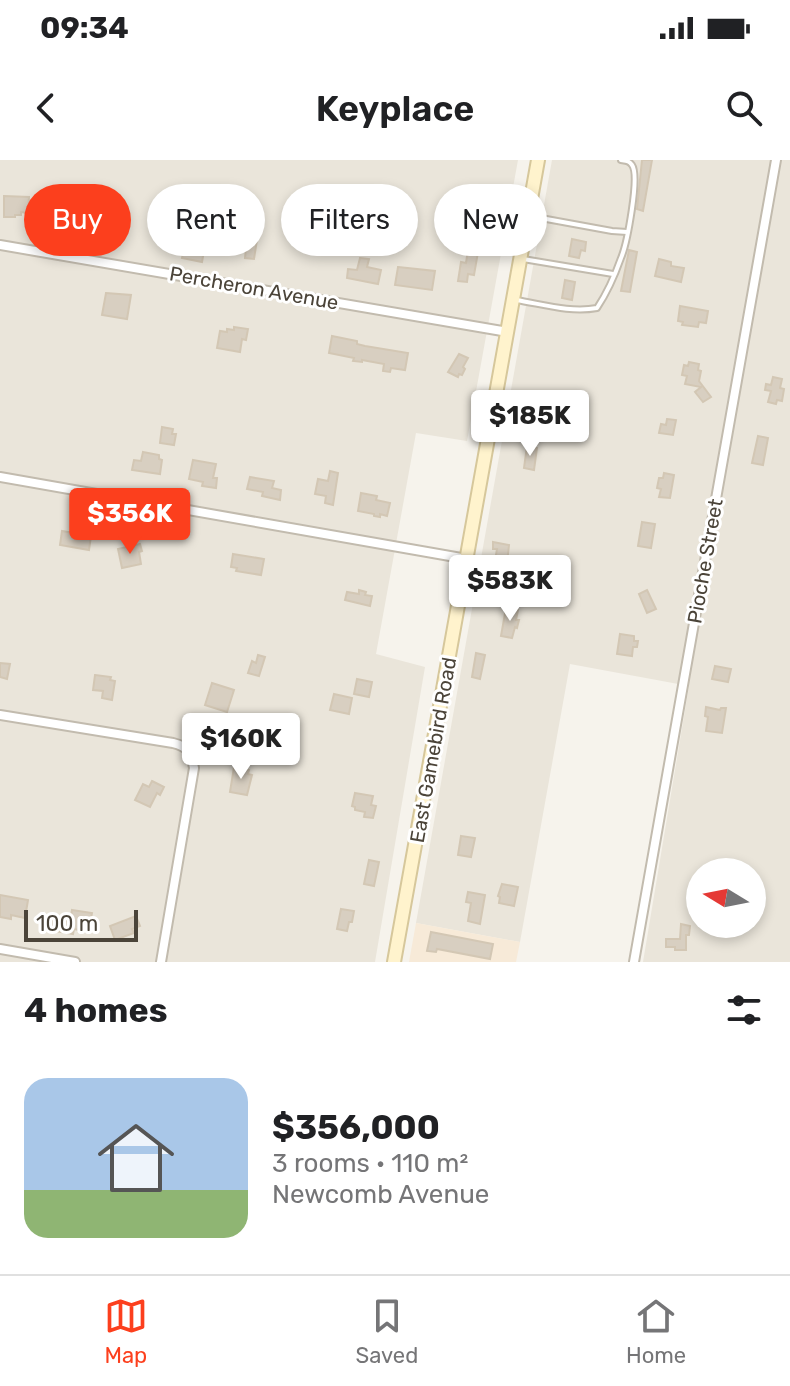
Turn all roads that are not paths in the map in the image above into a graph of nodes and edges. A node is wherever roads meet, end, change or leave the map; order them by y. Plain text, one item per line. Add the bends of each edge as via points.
1 (538, 160) edge
2 (621, 160) edge
3 (776, 160) edge
4 (534, 184) edge
5 (547, 219) edge
6 (627, 232) junction
7 (0, 245) edge
8 (521, 256) edge
9 (521, 259) junction
10 (614, 275) junction
11 (513, 300) junction
12 (508, 332) junction
13 (0, 477) edge
14 (467, 559) junction
15 (0, 715) edge
16 (0, 949) edge
17 (75, 962) edge
18 (161, 962) edge
19 (394, 962) edge
20 (634, 962) edge

1 - 4 main road, East Gamebird Road
2 - 6 lane via 636,173
3 - 20 street, Pioche Street
5 - 6 lane
6 - 10 lane
7 - 12 street, Percheron Avenue
8 - 9 main road, East Gamebird Road
9 - 10 lane
9 - 11 main road, East Gamebird Road
10 - 11 lane via 597,308
11 - 12 main road, East Gamebird Road
12 - 14 main road, East Gamebird Road
13 - 14 street
14 - 19 main road, East Gamebird Road
15 - 18 street via 173,743 190,753 194,768
16 - 17 street

